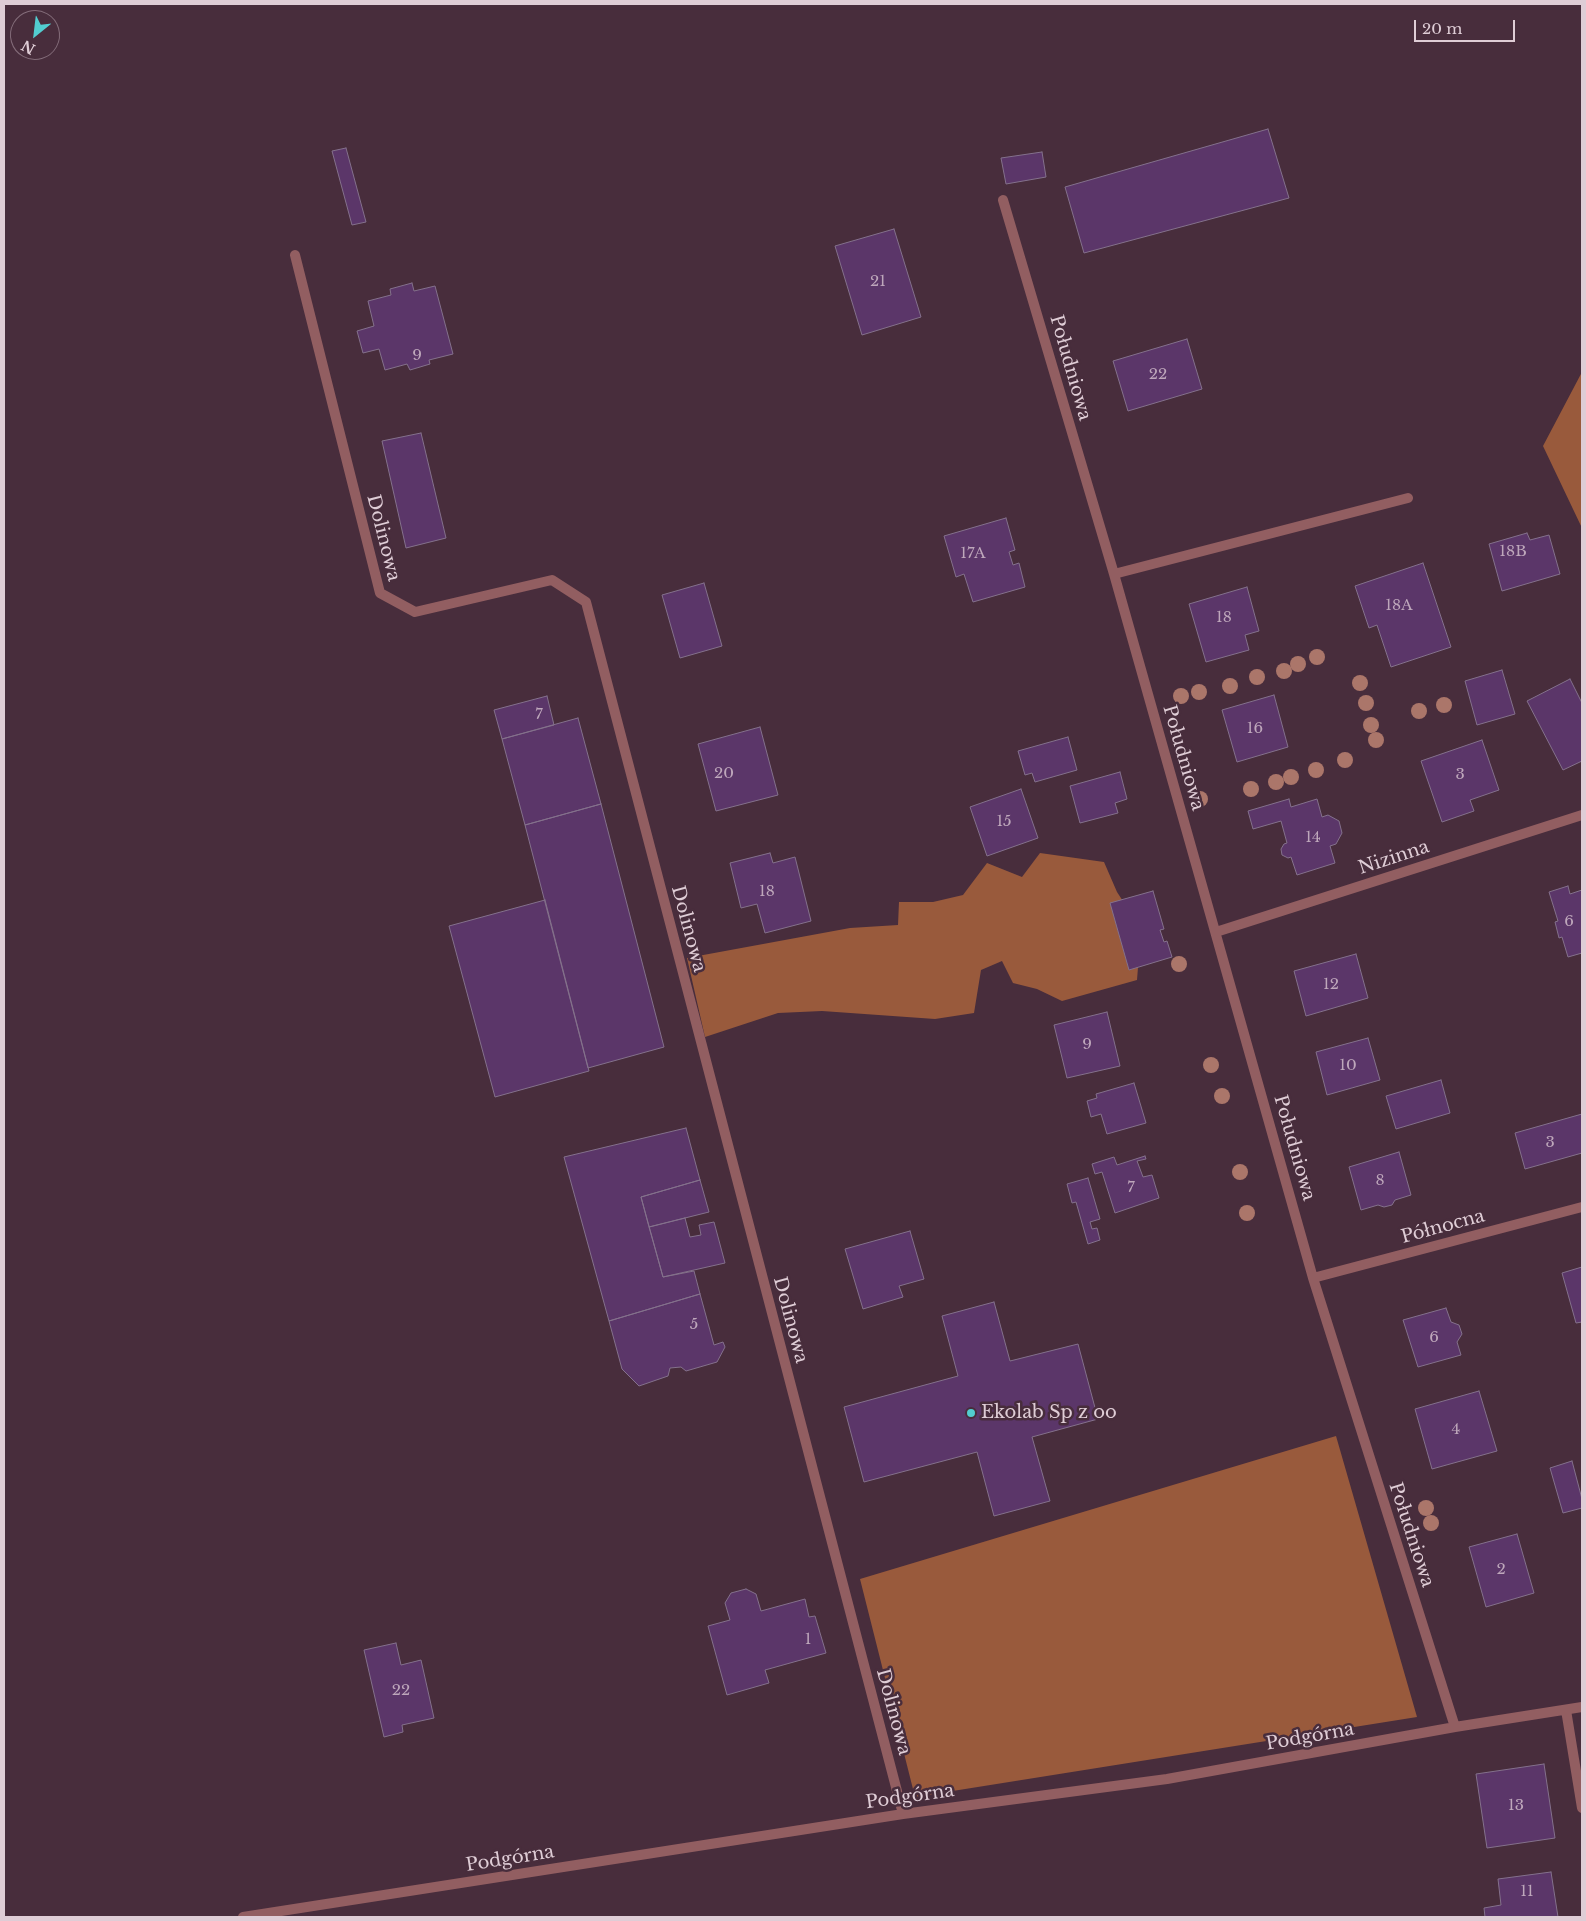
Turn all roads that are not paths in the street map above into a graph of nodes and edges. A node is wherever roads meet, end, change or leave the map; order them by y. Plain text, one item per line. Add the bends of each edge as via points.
1 (1003, 200) dead end
2 (295, 255) dead end
3 (1408, 498) dead end
4 (1114, 574) junction
5 (1582, 815) edge
6 (1216, 932) junction
7 (1582, 1207) edge
8 (1313, 1278) junction
9 (1582, 1707) edge
10 (1566, 1710) junction
11 (1455, 1727) junction
12 (1582, 1808) edge
13 (903, 1814) junction
14 (243, 1917) edge

1 - 4 street, Południowa
2 - 13 street, Dolinowa via 380,593 415,612 552,580 586,602
3 - 4 street
4 - 6 street, Południowa
5 - 6 street, Nizinna
6 - 8 street, Południowa
7 - 8 street, Północna
8 - 11 street, Południowa
9 - 10 street, Podgórna
10 - 11 street, Podgórna
10 - 12 street
11 - 13 street, Podgórna via 1167,1778
13 - 14 street, Podgórna

